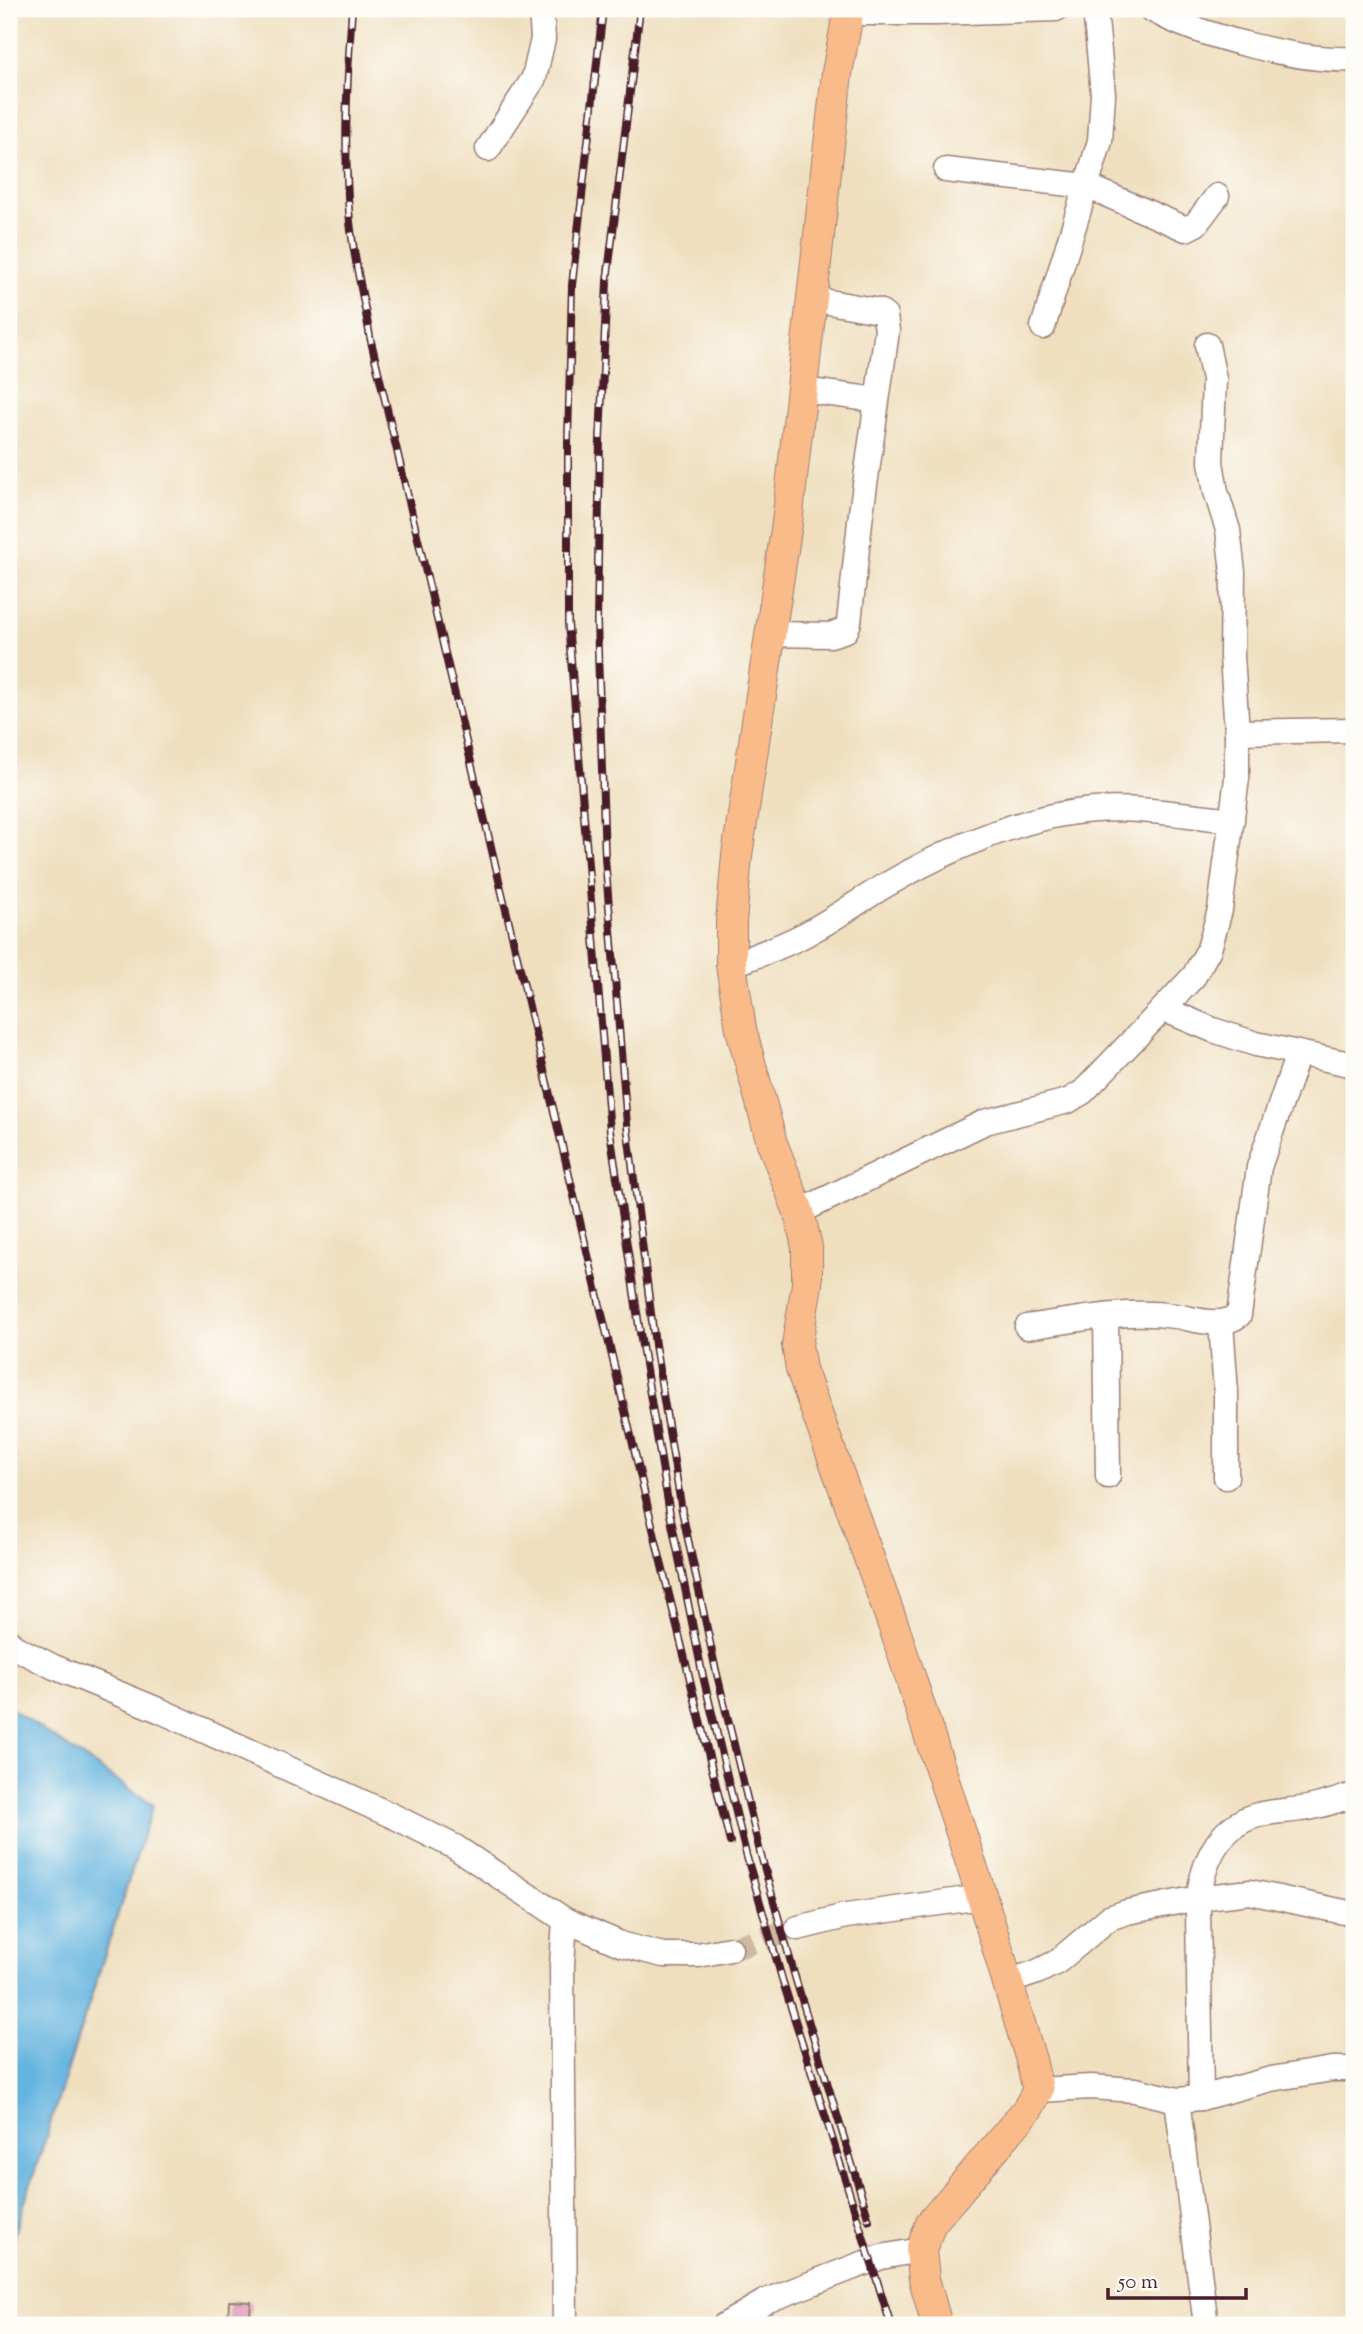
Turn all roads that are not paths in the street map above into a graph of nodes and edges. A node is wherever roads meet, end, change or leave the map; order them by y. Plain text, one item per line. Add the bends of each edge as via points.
1 (541, 9) edge
2 (1056, 9) edge
3 (1095, 9) edge
4 (1151, 9) edge
5 (849, 11) edge
6 (1354, 59) edge
7 (488, 149) dead end
8 (946, 170) dead end
9 (1087, 186) junction
10 (1217, 196) dead end
11 (812, 299) junction
12 (1043, 327) dead end
13 (1207, 345) dead end
14 (802, 390) junction
15 (877, 400) junction
16 (770, 634) junction
17 (1354, 730) edge
18 (1237, 732) junction
19 (1232, 820) junction
20 (731, 965) junction
21 (1163, 1009) junction
22 (1298, 1054) junction
23 (1354, 1065) edge
24 (799, 1212) junction
25 (1106, 1316) junction
26 (1221, 1323) junction
27 (1027, 1327) dead end
28 (1108, 1476) dead end
29 (1226, 1477) dead end
30 (9, 1642) edge
31 (1354, 1795) edge
32 (982, 1897) junction
33 (1198, 1898) junction
34 (1344, 1912) dead end
35 (565, 1920) junction
36 (798, 1928) tunnel mouth
37 (730, 1949) tunnel mouth
38 (1008, 1982) junction
39 (1354, 2069) edge
40 (1038, 2090) junction
41 (1189, 2099) junction
42 (921, 2250) junction
43 (565, 2325) edge
44 (725, 2325) edge
45 (937, 2325) edge
46 (1206, 2325) edge

1 - 7 street via 542,39 534,78
2 - 5 street
3 - 9 street via 1103,93 1100,141
4 - 6 street via 1245,43 1297,55
5 - 11 main road via 836,73
8 - 9 street
9 - 10 street via 1186,229 1196,224
9 - 12 street
11 - 14 main road
11 - 15 street via 885,316
13 - 18 street via 1214,379 1211,462 1233,572
14 - 15 street
14 - 16 main road
15 - 16 street via 846,630 830,635
16 - 20 main road via 737,855
17 - 18 street
18 - 19 street
19 - 20 street via 1094,810 989,835 885,886 802,936
19 - 21 street via 1220,911 1209,949 1194,976
20 - 24 main road via 754,1079
21 - 22 street via 1235,1037
21 - 24 street via 1083,1092 1068,1101 985,1122
22 - 23 street
22 - 26 street via 1259,1167 1239,1315
24 - 32 main road via 807,1247 807,1284 797,1345 801,1369 895,1630
25 - 26 street via 1146,1314
25 - 27 street
25 - 28 street
26 - 29 street
30 - 35 street via 54,1667 161,1711 443,1841
31 - 33 street via 1238,1822 1222,1836 1205,1865
32 - 36 street via 846,1916
32 - 38 main road
33 - 34 street via 1250,1892
33 - 38 street via 1109,1918 1057,1962
33 - 41 street
35 - 37 street via 623,1945 663,1955
35 - 43 street
38 - 40 main road
39 - 41 street via 1271,2079
40 - 41 street via 1091,2087
40 - 42 main road via 1027,2110 931,2223
41 - 46 street
42 - 44 street via 854,2267 766,2301
42 - 45 main road

